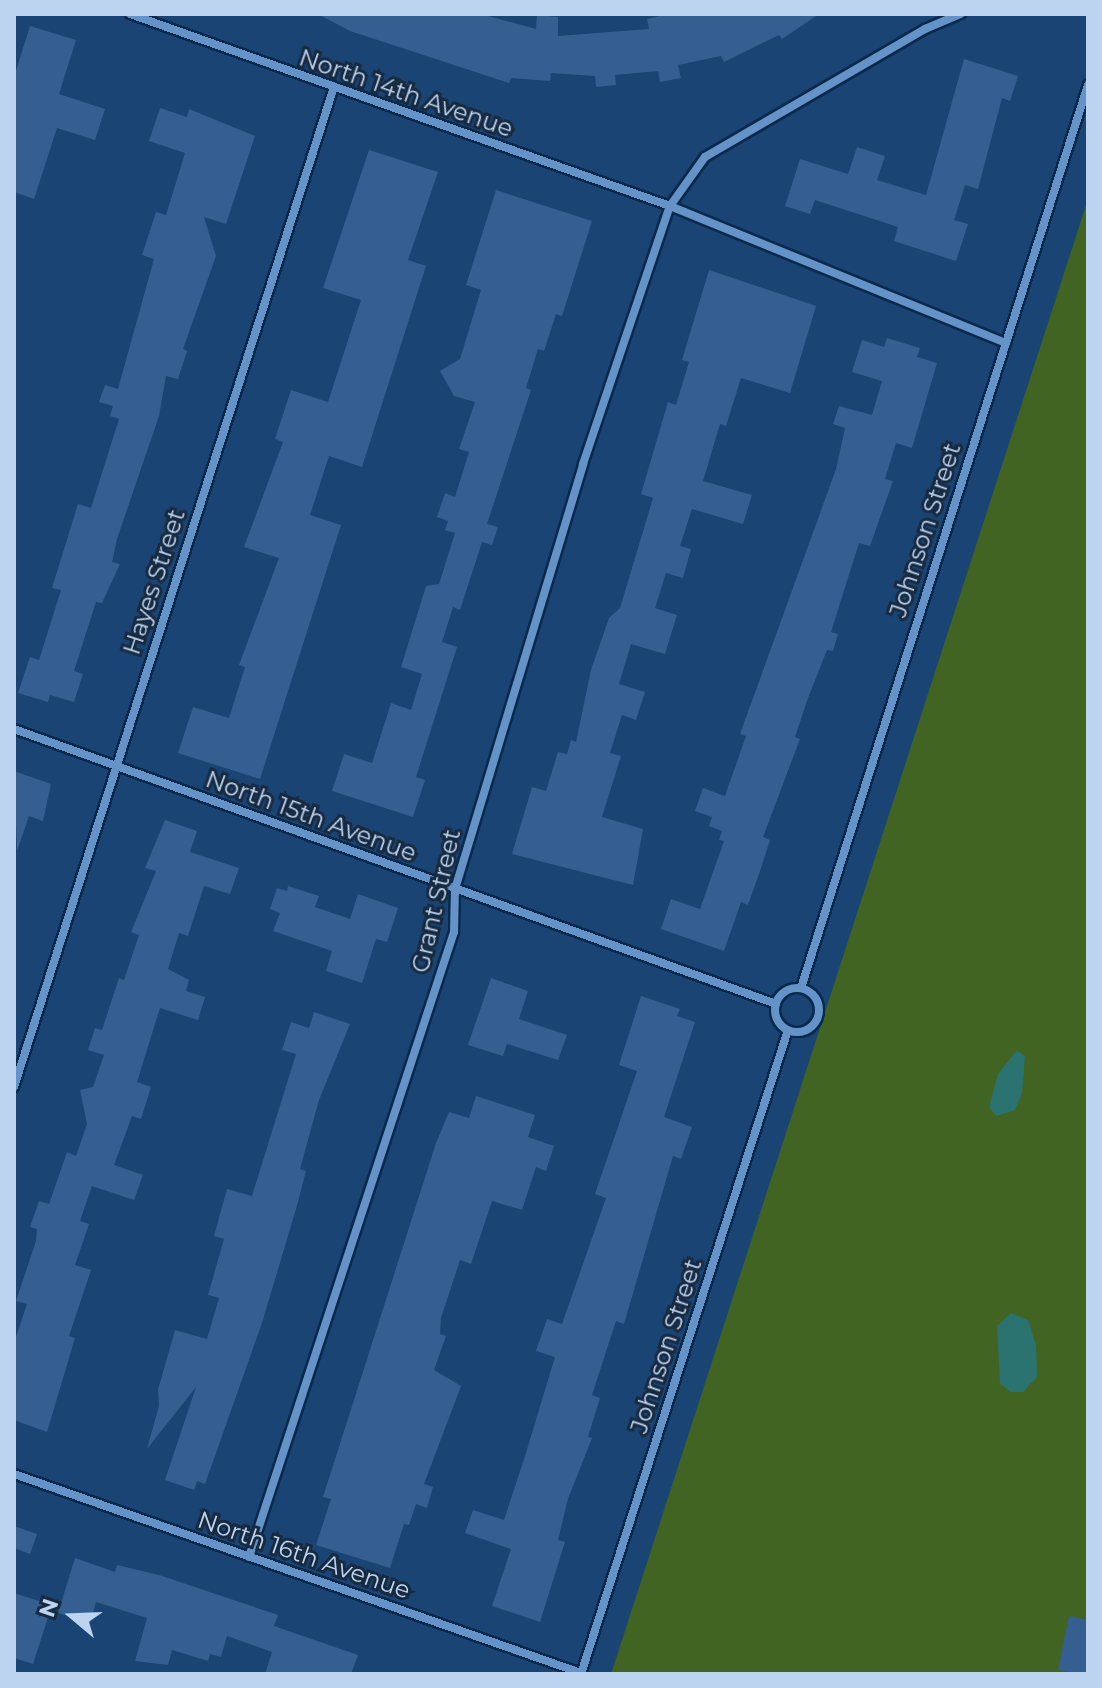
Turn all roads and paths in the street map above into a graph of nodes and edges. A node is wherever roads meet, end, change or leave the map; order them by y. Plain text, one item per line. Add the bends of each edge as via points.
1 (130, 14) edge
2 (961, 14) edge
3 (1088, 85) edge
4 (333, 90) junction
5 (670, 206) junction
6 (1006, 343) junction
7 (14, 729) edge
8 (116, 767) junction
9 (455, 889) junction
10 (801, 988) junction
11 (776, 1004) junction
12 (788, 1030) junction
13 (14, 1087) edge
14 (14, 1474) edge
15 (249, 1557) junction
16 (581, 1674) edge

1 - 4 street, North 14th Avenue
2 - 5 street via 925,29 705,157
3 - 6 street, Johnson Street
4 - 5 street, North 14th Avenue
4 - 8 street, Hayes Street
5 - 6 street, North 14th Avenue
5 - 9 street, Grant Street via 583,464
6 - 10 street, Johnson Street
7 - 8 street, North 15th Avenue
8 - 9 street, North 15th Avenue
8 - 13 street, Hayes Street
9 - 11 street, North 15th Avenue
9 - 15 street, Grant Street via 454,932
10 - 11 street via 787,990
10 - 12 street via 814,995 819,1015 805,1031
11 - 12 street via 778,1022
12 - 16 street, Johnson Street
14 - 15 street, North 16th Avenue
15 - 16 street, North 16th Avenue

